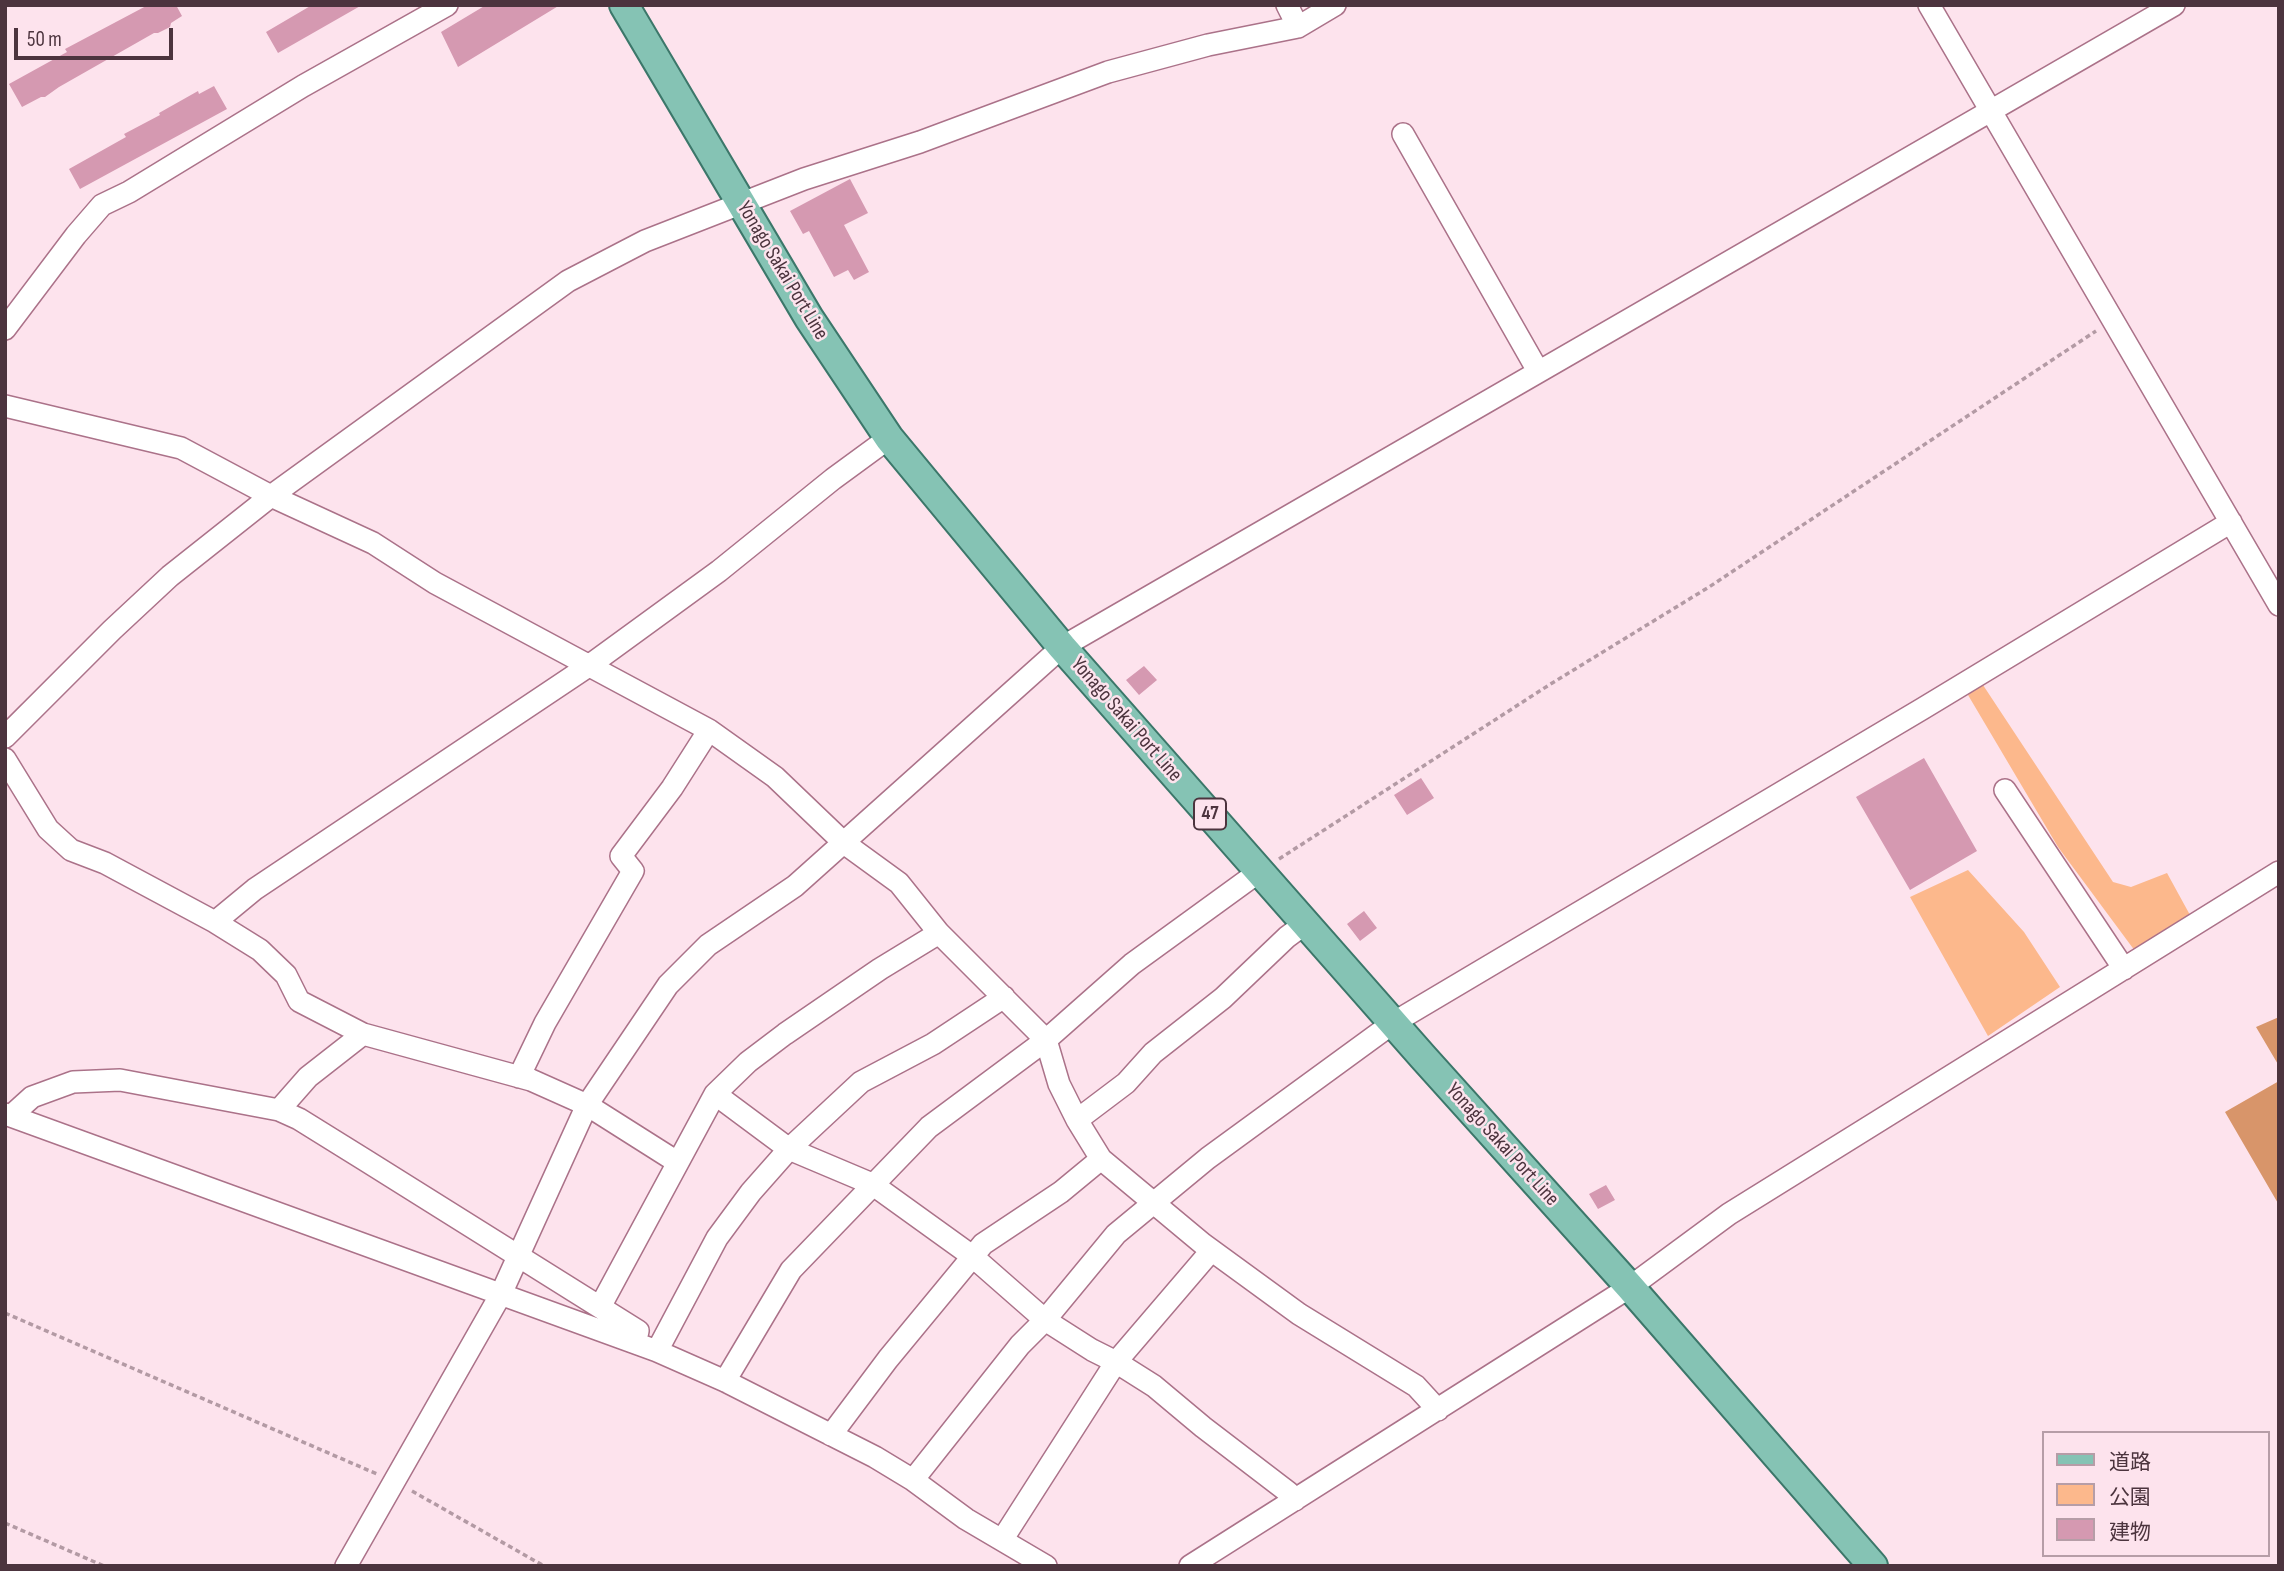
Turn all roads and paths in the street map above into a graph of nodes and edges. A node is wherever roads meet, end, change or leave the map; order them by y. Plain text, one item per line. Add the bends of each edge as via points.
1 (447, 5) edge
2 (624, 5) edge
3 (1287, 5) edge
4 (1335, 5) edge
5 (1929, 5) edge
6 (2174, 5) edge
7 (1298, 27) junction
8 (1989, 111) junction
9 (1403, 134) dead end
10 (740, 204) junction
11 (2114, 319) junction
12 (5, 329) edge
13 (1538, 371) junction
14 (5, 406) edge
15 (889, 438) junction
16 (271, 496) junction
17 (2231, 522) junction
18 (2279, 606) edge
19 (1062, 647) junction
20 (590, 665) junction
21 (709, 730) junction
22 (5, 737) edge
23 (5, 760) edge
24 (2005, 790) dead end
25 (844, 843) junction
26 (1260, 872) junction
27 (2279, 872) edge
28 (215, 922) junction
29 (1306, 923) junction
30 (939, 933) junction
31 (2124, 969) junction
32 (1004, 997) junction
33 (1393, 1023) junction
34 (363, 1034) junction
35 (1046, 1040) junction
36 (519, 1077) junction
37 (715, 1094) junction
38 (587, 1105) junction
39 (279, 1110) junction
40 (8, 1115) edge
41 (1077, 1120) junction
42 (789, 1149) junction
43 (1101, 1159) junction
44 (677, 1163) junction
45 (872, 1184) junction
46 (1153, 1202) junction
47 (1211, 1251) junction
48 (972, 1256) junction
49 (518, 1257) junction
50 (1630, 1287) junction
51 (501, 1294) junction
52 (600, 1307) junction
53 (5, 1313) edge
54 (1045, 1320) junction
55 (635, 1342) junction
56 (657, 1351) junction
57 (1116, 1362) junction
58 (726, 1381) junction
59 (1438, 1410) junction
60 (831, 1435) junction
61 (913, 1480) junction
62 (394, 1481) junction
63 (1295, 1500) junction
64 (5, 1523) edge
65 (1002, 1540) junction
66 (104, 1566) edge
67 (346, 1566) edge
68 (544, 1566) edge
69 (1046, 1566) edge
70 (1190, 1566) edge
71 (1873, 1566) edge

1 - 12 street via 103,205
2 - 10 main road, Yonago Sakai Port Line / 47
3 - 7 street
4 - 7 street
5 - 8 street
6 - 8 street
7 - 10 street via 1108,72
8 - 11 street
8 - 13 street
9 - 13 street
10 - 15 main road, Yonago Sakai Port Line / 47
10 - 16 street via 645,241 568,281
11 - 17 street
11 - 26 path via 1709,587
13 - 19 street
14 - 16 street via 181,449
15 - 19 main road, Yonago Sakai Port Line / 47
15 - 20 street
16 - 20 street via 373,543 435,583
16 - 22 street via 170,576
17 - 18 street
17 - 33 street
19 - 25 street
19 - 26 main road, Yonago Sakai Port Line / 47
20 - 21 street
20 - 28 street via 255,889
21 - 25 street via 775,777
21 - 36 street via 673,788 621,856 633,871
23 - 28 street via 48,829 71,850
24 - 31 street
25 - 30 street via 899,883
25 - 38 street via 794,886 708,944 660,996
26 - 29 main road, Yonago Sakai Port Line / 47
26 - 35 street via 1132,964
27 - 31 street
28 - 34 street via 260,950 286,975 299,1001
29 - 33 main road, Yonago Sakai Port Line / 47
29 - 41 street via 1153,1053 1126,1083
30 - 32 street
30 - 37 street via 785,1034
31 - 50 street via 1729,1214
32 - 35 street
32 - 42 street via 933,1044 861,1082
33 - 46 street
33 - 50 main road, Yonago Sakai Port Line / 47
34 - 36 street
34 - 39 street via 308,1077
35 - 41 street via 1059,1084
35 - 45 street via 929,1126
36 - 38 street
37 - 42 street
37 - 44 street
38 - 44 street
38 - 49 street
39 - 40 street via 120,1080 73,1082 32,1097
39 - 49 street
40 - 51 street
41 - 43 street
42 - 45 street
42 - 56 street via 717,1238
43 - 46 street
43 - 48 street
44 - 52 street
45 - 48 street
45 - 58 street via 791,1270
46 - 47 street
46 - 54 street via 1116,1234
47 - 57 street
47 - 59 street via 1299,1314 1416,1386
48 - 54 street
48 - 60 street
49 - 51 street
49 - 52 street
50 - 59 street
50 - 71 main road, Yonago Sakai Port Line / 47
51 - 55 street
51 - 62 street
52 - 55 street via 638,1331
53 - 62 path
54 - 57 street
54 - 61 street
55 - 56 street
56 - 58 street
57 - 63 street via 1154,1386
57 - 65 street
58 - 60 street
59 - 63 street
60 - 61 street
61 - 65 street
62 - 67 street
62 - 68 path
63 - 70 street
64 - 66 path
65 - 69 street

